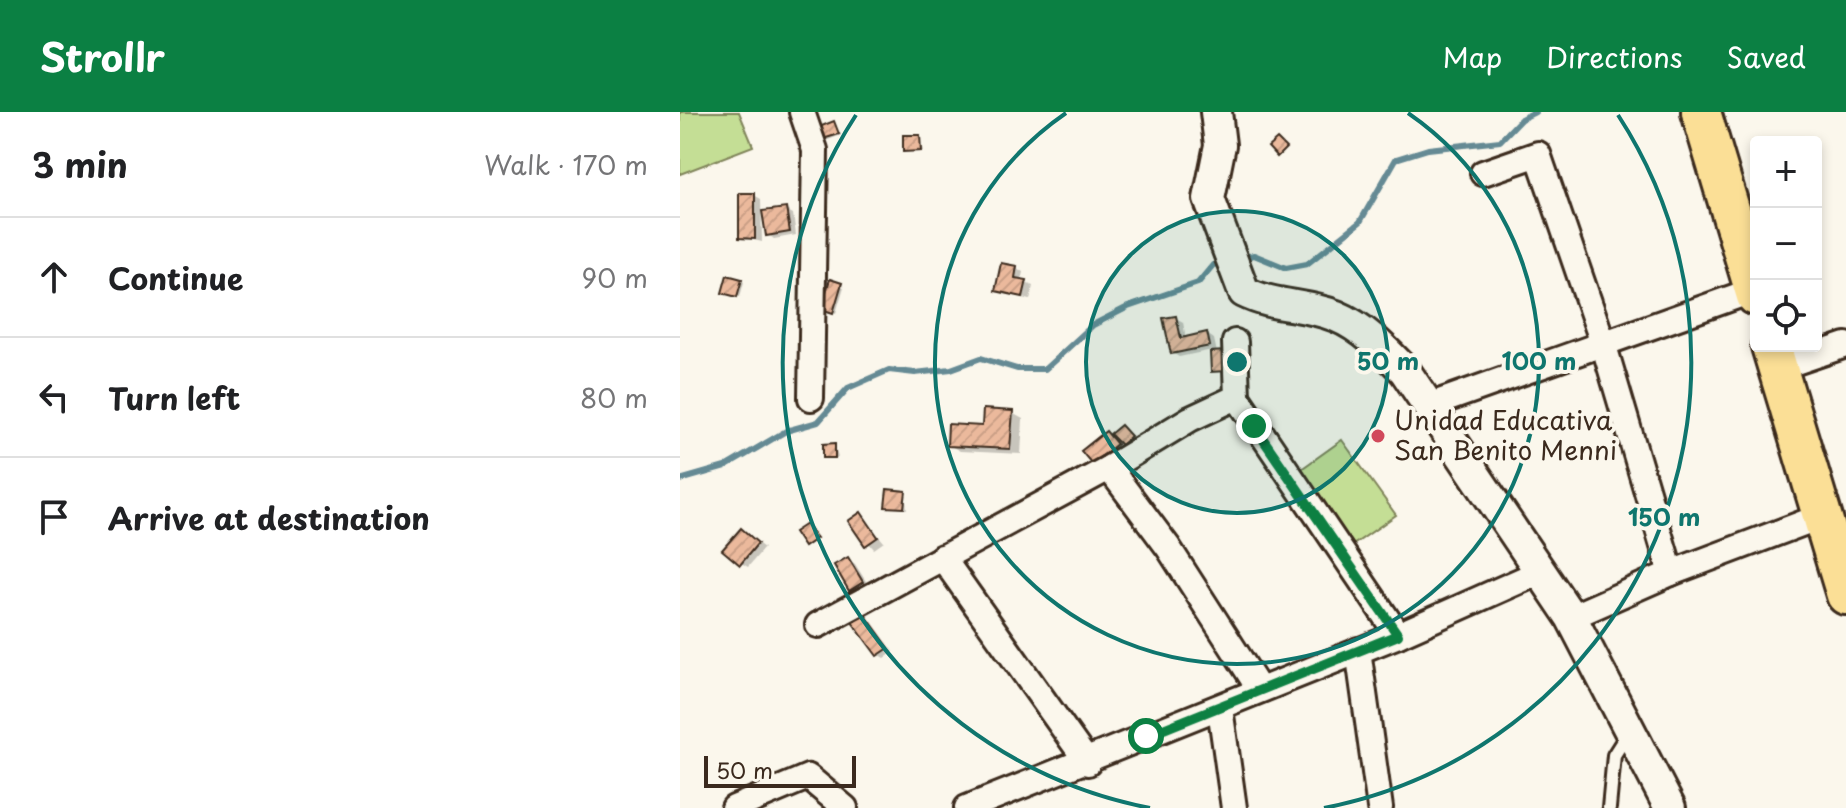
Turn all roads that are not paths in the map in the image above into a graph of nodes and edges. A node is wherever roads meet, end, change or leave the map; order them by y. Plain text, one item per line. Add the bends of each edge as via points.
1 (802, 112) edge
2 (1216, 112) edge
3 (1701, 112) edge
4 (1483, 173) dead end
5 (1751, 280) edge
6 (1750, 295) edge
7 (1235, 342) dead end
8 (1846, 345) edge
9 (1604, 346) junction
10 (1774, 357) edge
11 (1237, 397) junction
12 (811, 398) dead end
13 (1431, 405) junction
14 (1109, 468) junction
15 (1822, 516) junction
16 (942, 557) junction
17 (1542, 571) junction
18 (1671, 573) junction
19 (1846, 595) edge
20 (1571, 617) junction
21 (818, 625) dead end
22 (1398, 635) junction
23 (1358, 650) junction
24 (1260, 690) junction
25 (1220, 708) junction
26 (1628, 733) junction
27 (1088, 763) junction
28 (734, 808) edge
29 (845, 808) edge
30 (967, 808) edge
31 (1234, 808) edge
32 (1380, 808) edge
33 (1609, 808) edge
34 (1670, 808) edge

1 - 12 street via 815,150
2 - 13 street via 1220,145 1209,199 1244,292 1264,302 1335,316 1376,341
3 - 5 highway
4 - 9 street via 1538,154
6 - 9 street
7 - 11 street
8 - 10 street
9 - 13 street
9 - 18 street
10 - 15 highway
11 - 14 street
11 - 22 street
13 - 17 street
14 - 16 street
14 - 24 street via 1168,547
15 - 18 street
15 - 19 highway
16 - 21 street
16 - 27 street
17 - 20 street
17 - 22 street
18 - 20 street
20 - 26 street
22 - 23 street
23 - 24 street
23 - 32 street
24 - 25 street
25 - 27 street
25 - 31 street
26 - 33 lane via 1614,755
26 - 34 street
27 - 30 street
28 - 29 street via 808,777

